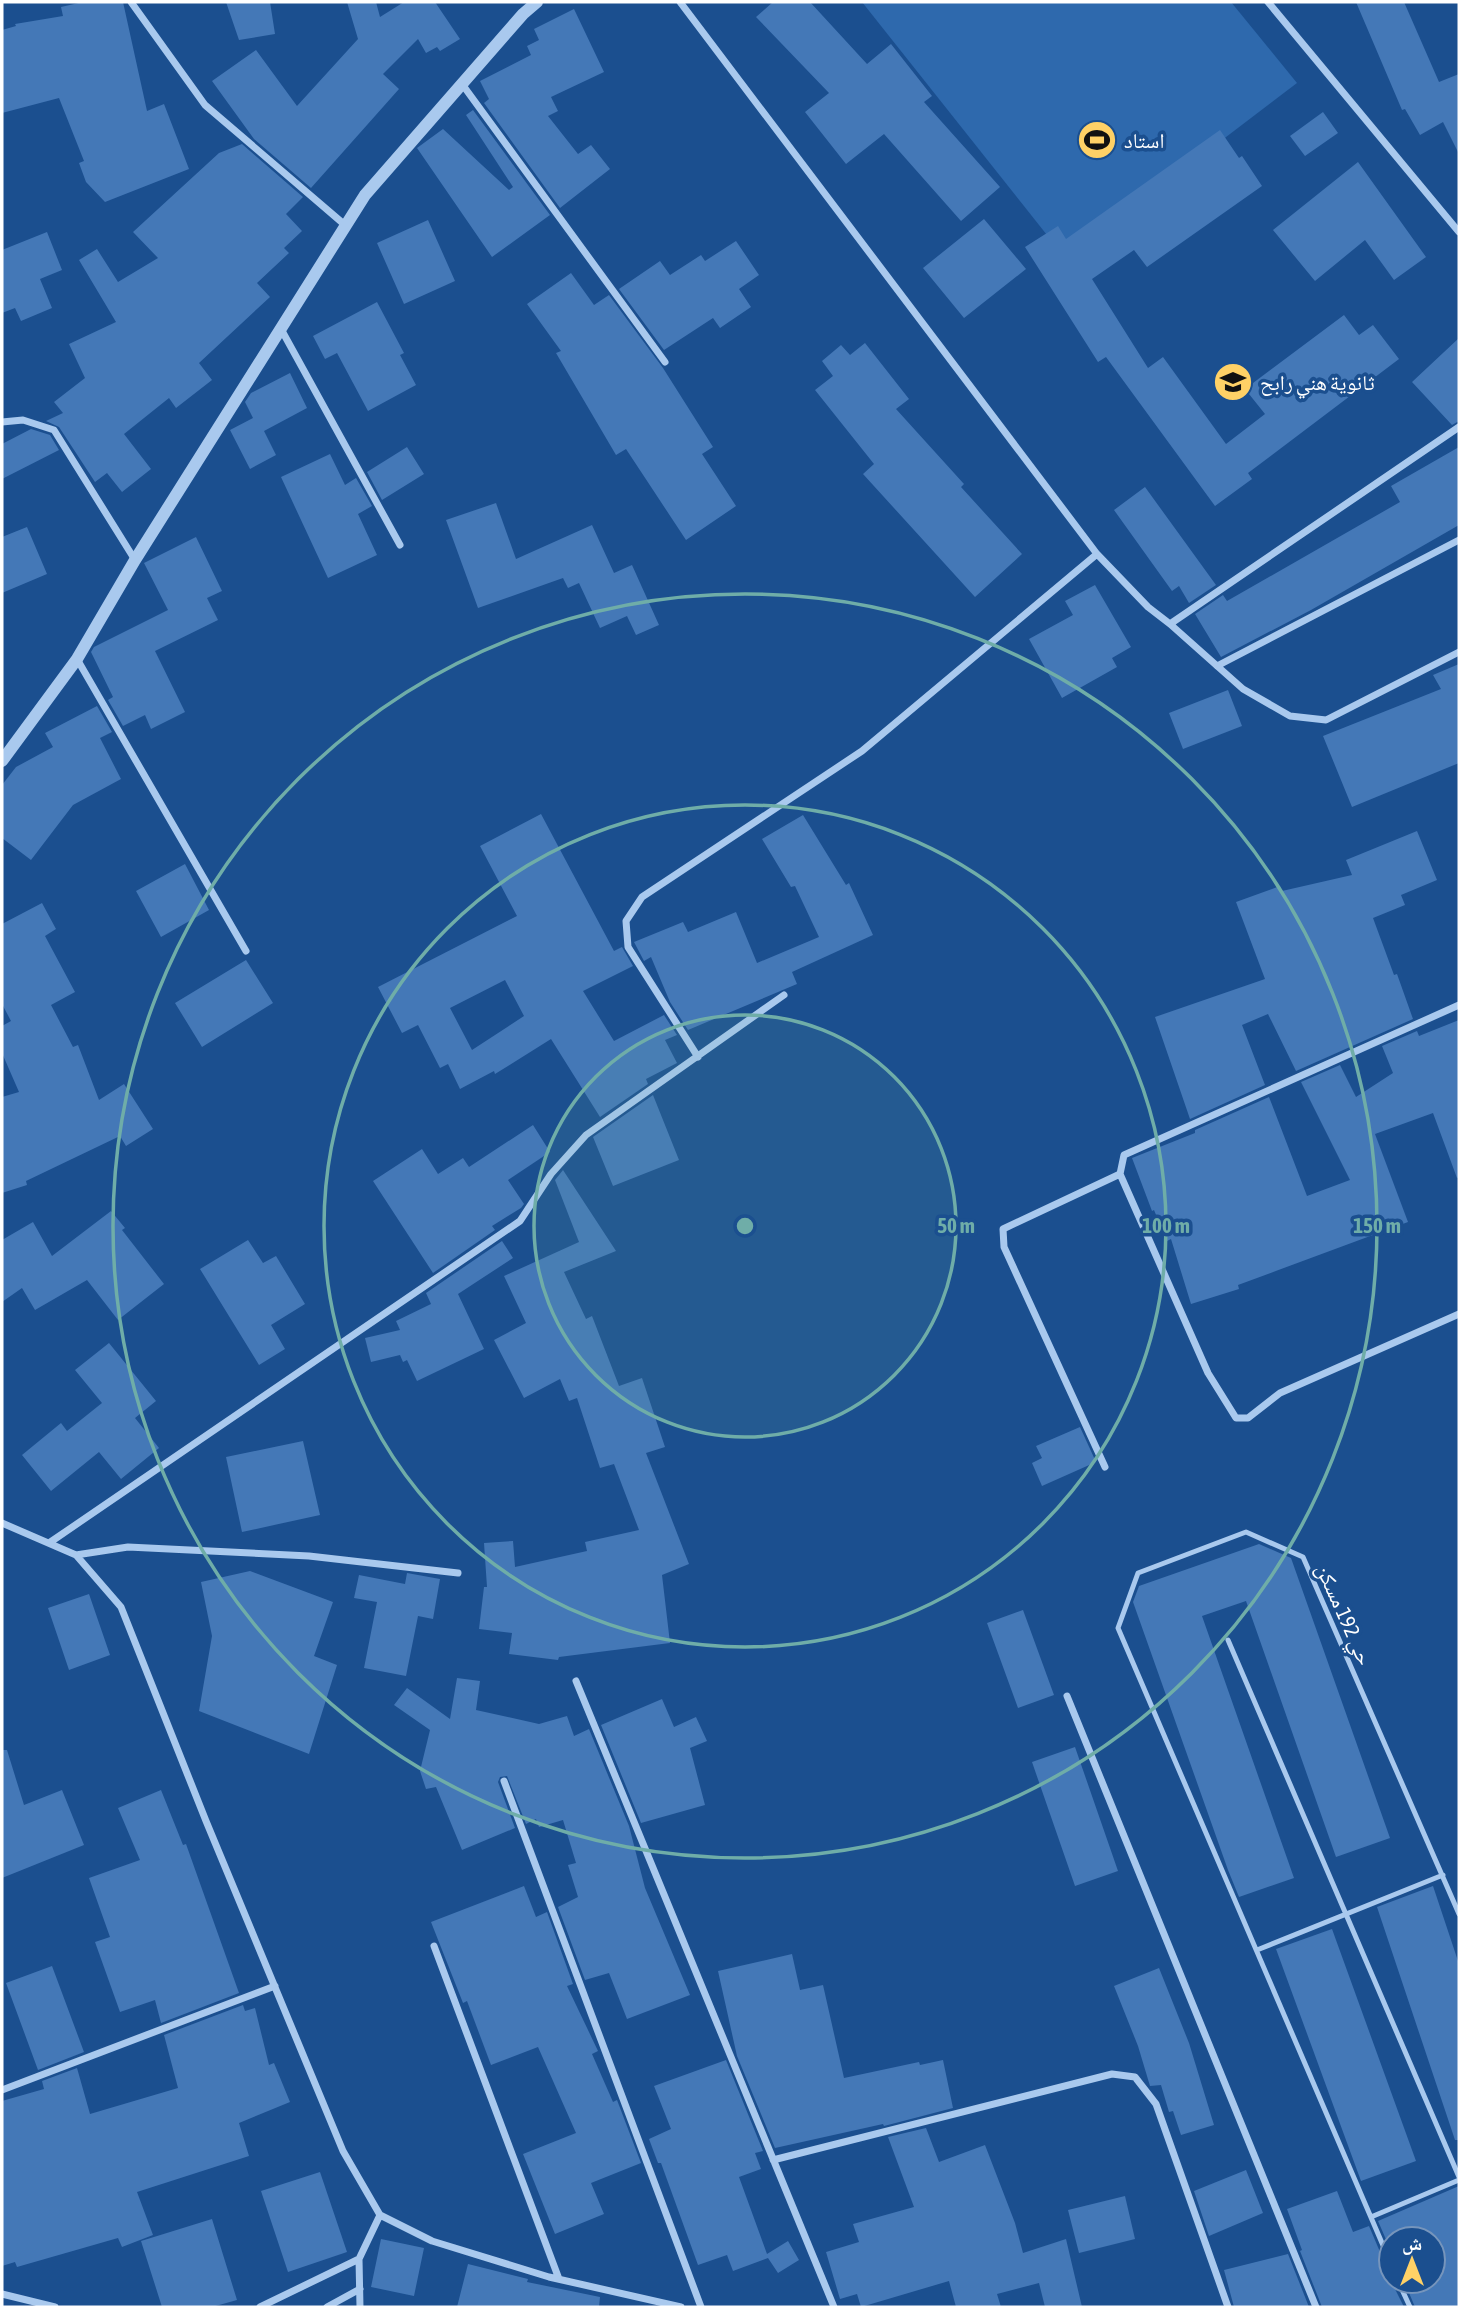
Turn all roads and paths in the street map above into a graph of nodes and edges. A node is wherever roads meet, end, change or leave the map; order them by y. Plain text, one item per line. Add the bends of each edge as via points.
1 (131, 2) edge
2 (537, 2) edge
3 (680, 2) edge
4 (1268, 2) edge
5 (462, 84) junction
6 (345, 225) junction
7 (1459, 232) edge
8 (281, 329) junction
9 (665, 362) dead end
10 (2, 422) edge
11 (1459, 427) edge
12 (1459, 540) edge
13 (400, 545) dead end
14 (1097, 554) junction
15 (135, 560) junction
16 (1170, 624) junction
17 (1459, 652) edge
18 (77, 659) junction
19 (1217, 666) junction
20 (2, 761) edge
21 (246, 951) dead end
22 (784, 995) dead end
23 (1459, 1005) edge
24 (698, 1057) junction
25 (1120, 1174) junction
26 (1459, 1314) edge
27 (1105, 1467) dead end
28 (2, 1523) edge
29 (49, 1543) junction
30 (76, 1555) junction
31 (458, 1573) dead end
32 (1228, 1640) dead end
33 (576, 1681) dead end
34 (1067, 1696) dead end
35 (504, 1781) dead end
36 (1443, 1875) junction
37 (1346, 1914) junction
38 (1459, 1914) edge
39 (434, 1946) dead end
40 (1257, 1950) junction
41 (275, 1986) junction
42 (2, 2090) edge
43 (773, 2160) junction
44 (1459, 2178) edge
45 (380, 2215) junction
46 (1371, 2217) junction
47 (1377, 2231) edge
48 (359, 2259) junction
49 (559, 2279) junction
50 (360, 2289) junction
51 (2, 2294) edge
52 (55, 2307) edge
53 (260, 2307) edge
54 (327, 2307) edge
55 (360, 2307) edge
56 (681, 2307) edge
57 (701, 2307) edge
58 (834, 2307) edge
59 (1228, 2307) edge
60 (1316, 2307) edge

1 - 6 street via 205,105
2 - 5 street
3 - 14 street
4 - 7 street
5 - 6 street via 365,195
5 - 9 street
6 - 8 street
8 - 13 street
8 - 15 street
10 - 15 street via 23,420 54,430
11 - 16 street
12 - 19 street
14 - 16 street
14 - 24 street via 862,751 642,897 625,921 628,947
15 - 18 street
16 - 19 street
17 - 19 street via 1326,720 1290,716 1244,689
18 - 20 street
18 - 21 street
22 - 24 street
23 - 25 street via 1124,1155
24 - 29 street via 586,1135 551,1174 520,1221
25 - 26 street via 1208,1373 1236,1418 1248,1418 1280,1393
25 - 27 street via 1003,1229 1004,1247
28 - 29 street
29 - 30 street
30 - 31 street via 128,1547 309,1556
30 - 41 street via 121,1607
32 - 37 lane
33 - 43 street
34 - 60 street
35 - 57 street
36 - 37 lane
36 - 38 lane, حي 192 مسكن
36 - 40 lane, حي 192 مسكن via 1303,1557 1246,1532 1138,1573 1118,1628
37 - 40 lane
37 - 44 lane
39 - 49 street
40 - 46 lane, حي 192 مسكن
41 - 42 street
41 - 45 street via 343,2151
43 - 58 street
43 - 59 street via 1112,2074 1135,2077 1156,2104
44 - 46 lane
45 - 48 street
45 - 49 street via 432,2241
46 - 47 lane, حي 192 مسكن
48 - 50 street
48 - 53 street
49 - 56 street
50 - 54 street
50 - 55 street
51 - 52 street

